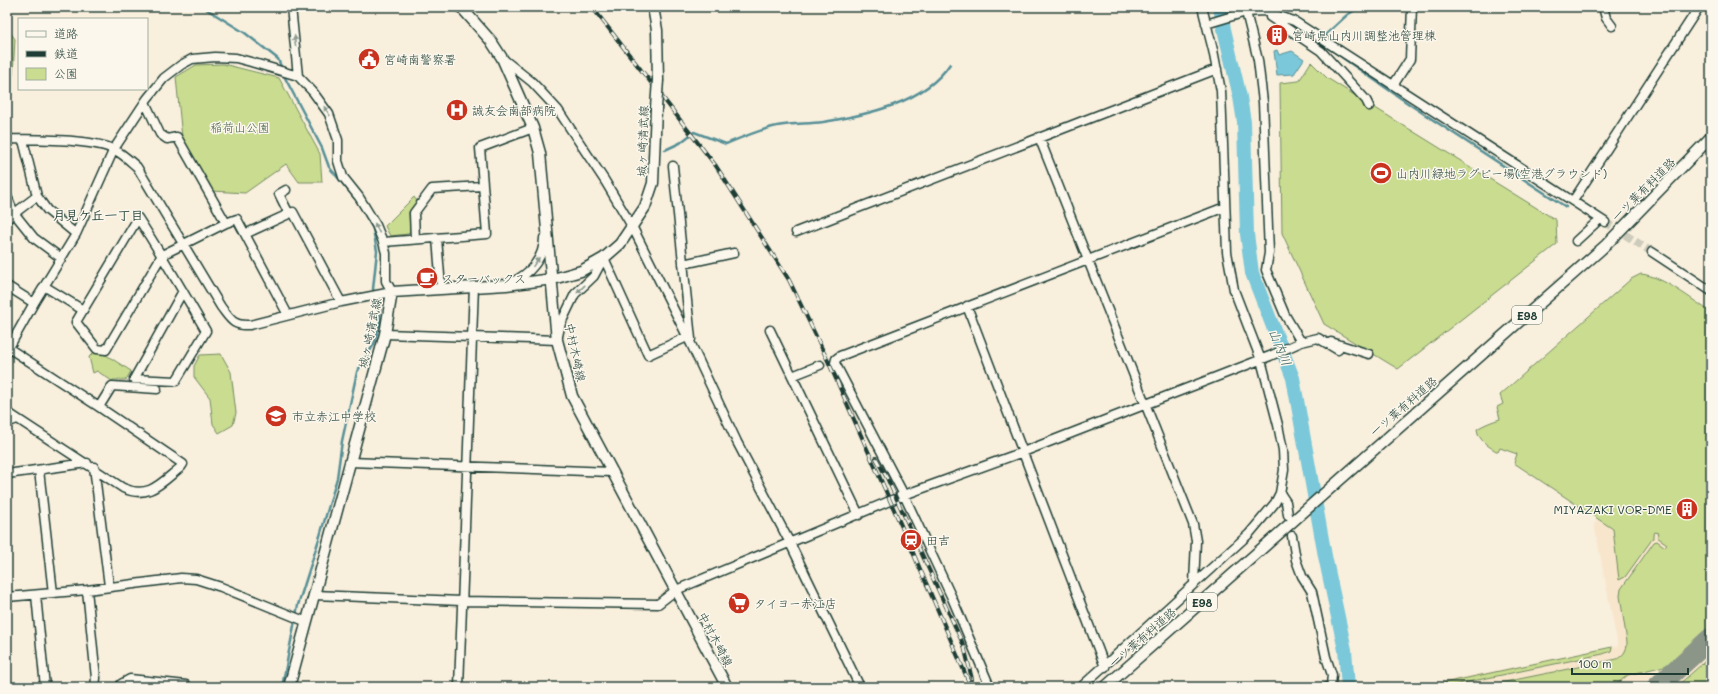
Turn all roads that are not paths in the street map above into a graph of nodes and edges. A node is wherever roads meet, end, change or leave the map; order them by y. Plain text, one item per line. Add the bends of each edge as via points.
1 (292, 7) edge
2 (461, 7) edge
3 (653, 7) edge
4 (1202, 7) edge
5 (1412, 7) edge
6 (1603, 7) edge
7 (1699, 7) edge
8 (1243, 11) edge
9 (1271, 13) junction
10 (1210, 23) junction
11 (1612, 26) dead end
12 (502, 58) junction
13 (1217, 69) junction
14 (298, 76) junction
15 (1394, 84) junction
16 (145, 102) junction
17 (1368, 106) dead end
18 (534, 128) junction
19 (1039, 137) junction
20 (1711, 137) edge
21 (7, 139) edge
22 (23, 140) junction
23 (114, 149) junction
24 (673, 166) dead end
25 (482, 186) junction
26 (286, 190) dead end
27 (7, 196) edge
28 (37, 196) junction
29 (1573, 201) junction
30 (1226, 207) junction
31 (14, 213) junction
32 (288, 214) junction
33 (547, 216) junction
34 (7, 219) edge
35 (226, 223) junction
36 (633, 228) junction
37 (796, 232) dead end
38 (76, 234) junction
39 (245, 234) junction
40 (437, 238) junction
41 (415, 240) junction
42 (1576, 241) dead end
43 (383, 242) junction
44 (183, 244) junction
45 (1652, 252) tunnel mouth
46 (734, 253) dead end
47 (162, 255) junction
48 (61, 258) junction
49 (604, 258) junction
50 (1088, 259) junction
51 (683, 264) junction
52 (553, 279) junction
53 (506, 285) junction
54 (7, 286) edge
55 (44, 286) junction
56 (474, 286) junction
57 (441, 288) junction
58 (183, 291) junction
59 (1711, 291) edge
60 (392, 292) junction
61 (341, 302) junction
62 (34, 303) junction
63 (967, 306) junction
64 (83, 310) junction
65 (288, 315) junction
66 (770, 330) dead end
67 (385, 334) junction
68 (472, 338) junction
69 (1318, 338) junction
70 (557, 340) junction
71 (689, 340) junction
72 (1299, 344) junction
73 (8, 349) edge
74 (1338, 350) dead end
75 (1369, 354) dead end
76 (1261, 360) junction
77 (820, 365) dead end
78 (792, 376) junction
79 (157, 389) dead end
80 (1145, 404) junction
81 (100, 407) junction
82 (7, 412) edge
83 (17, 419) junction
84 (7, 423) edge
85 (1022, 452) junction
86 (350, 462) junction
87 (90, 465) junction
88 (466, 466) junction
89 (39, 470) junction
90 (611, 472) junction
91 (7, 474) edge
92 (1280, 493) junction
93 (904, 495) junction
94 (859, 515) junction
95 (1293, 516) junction
96 (1292, 536) dead end
97 (790, 543) junction
98 (1194, 583) junction
99 (109, 586) junction
100 (87, 590) junction
101 (676, 590) junction
102 (53, 593) junction
103 (314, 594) junction
104 (36, 596) junction
105 (7, 597) edge
106 (461, 601) junction
107 (304, 620) junction
108 (1105, 667) junction
109 (45, 687) edge
110 (95, 687) edge
111 (121, 687) edge
112 (188, 687) edge
113 (289, 687) edge
114 (459, 687) edge
115 (727, 687) edge
116 (860, 687) edge
117 (990, 687) edge
118 (1082, 687) edge
119 (1105, 687) edge
120 (1327, 687) edge

14 -> 1 street
2 - 12 main road, 中村木崎線 via 492,41
3 - 36 main road, 城ヶ崎清武線, bridge via 657,30 658,80 653,183 645,207
4 - 10 street
5 - 15 street via 1410,59
6 - 11 street
7 - 29 street
8 - 9 street
8 - 10 street
8 - 72 street via 1258,60 1263,102 1270,253 1266,270
9 - 15 street via 1294,21
9 - 17 street via 1270,17 1321,51 1366,100
10 - 13 street
12 - 18 main road, 中村木崎線
12 - 36 street via 532,82 558,110
13 - 19 street
13 - 30 street via 1221,91
14 - 16 street via 236,58 192,59 164,78
43 -> 14 street via 359,197 343,177 338,160 338,140 329,114
15 - 29 street
16 - 23 street
16 - 35 street via 160,134 167,139 177,137
18 - 25 street via 480,148
18 - 33 main road, 中村木崎線 via 540,153
19 - 37 street
19 - 50 street
20 - 95 main road, 一ツ葉有料道路 / E98 via 1606,245 1335,484
21 - 22 street
22 - 23 street via 96,143
22 - 28 street
23 - 38 street
23 - 44 street via 137,168
24 - 51 street
25 - 40 street via 487,234
25 - 41 street via 432,189 414,213
26 - 32 street via 279,194
27 - 31 street
28 - 31 street
28 - 38 street via 47,210
29 - 42 street via 1602,220
30 - 50 street
30 - 76 street via 1227,252 1234,290
31 - 34 street
31 - 48 street via 34,238
32 - 39 street
32 - 61 street via 293,212
33 - 52 main road, 中村木崎線
53 -> 33 street via 520,278 536,263 544,249
35 - 39 street via 237,219
35 - 44 street
36 - 49 main road, 城ヶ崎清武線
36 - 71 street
38 - 48 street
39 - 65 street
40 - 41 street
40 - 57 street
41 - 43 street
43 - 60 street via 386,253 386,281
44 - 47 street
44 - 65 street via 221,307 239,326
45 - 59 street
46 - 51 street
47 - 58 street
47 - 64 street via 138,218
47 - 64 street via 106,350 97,349 76,322
48 - 55 street
49 - 52 main road, 城ヶ崎清武線 via 581,271
49 -> 70 street via 594,276 575,294 561,322
49 - 71 street via 648,355
50 - 63 street
50 - 80 street
51 - 71 street
52 - 53 main road, 城ヶ崎清武線
52 - 70 main road, 中村木崎線
53 - 56 main road, 城ヶ崎清武線
54 - 62 street
55 - 62 street
55 - 64 street
56 - 57 main road, 城ヶ崎清武線
56 - 68 street
57 - 60 main road, 城ヶ崎清武線
58 - 58 street via 206,331 176,381 134,379
60 - 61 street
60 - 67 main road, 城ヶ崎清武線
61 - 65 street
62 - 73 street
63 - 85 street
63 - 93 street via 836,359 835,363
66 - 78 street
67 - 68 street
67 - 86 main road, 城ヶ崎清武線
68 - 70 street
68 - 88 street
69 - 72 street
69 - 74 street
69 - 75 street
70 - 90 main road, 中村木崎線 via 572,396
71 - 97 street via 737,442
72 - 76 street
73 - 81 street
76 - 80 street
76 - 92 street via 1274,405 1282,450 1284,470
77 - 78 street
78 - 94 street
79 - 81 street via 112,386
80 - 85 street
80 - 98 street via 1193,524 1196,541
81 - 87 street via 183,464 152,489 143,493 124,488
82 - 83 street
83 - 84 street
83 - 87 street
85 - 93 street
85 - 108 street
86 - 88 street
86 - 103 main road, 城ヶ崎清武線
87 - 89 street
87 - 99 street
88 - 90 street
88 - 106 street
89 - 91 street
89 - 102 street
90 - 101 main road, 中村木崎線
92 - 95 street
92 - 98 street via 1275,503 1249,534
93 - 94 street
93 - 117 street
94 - 97 street
95 - 119 main road, 一ツ葉有料道路 / E98
96 - 120 street via 1296,560 1312,592 1332,675 1331,685
97 - 101 street
97 - 116 street
98 - 108 street
99 - 100 street
99 - 107 street via 167,578 196,579
100 - 102 street
100 - 110 street
101 - 106 street via 658,604
101 - 115 main road, 中村木崎線
102 - 104 street
103 - 106 street
103 - 107 main road, 城ヶ崎清武線
104 - 105 street
104 - 109 street
106 - 114 street
107 - 113 main road, 城ヶ崎清武線
108 - 118 street
111 - 112 street via 121,684 130,679

